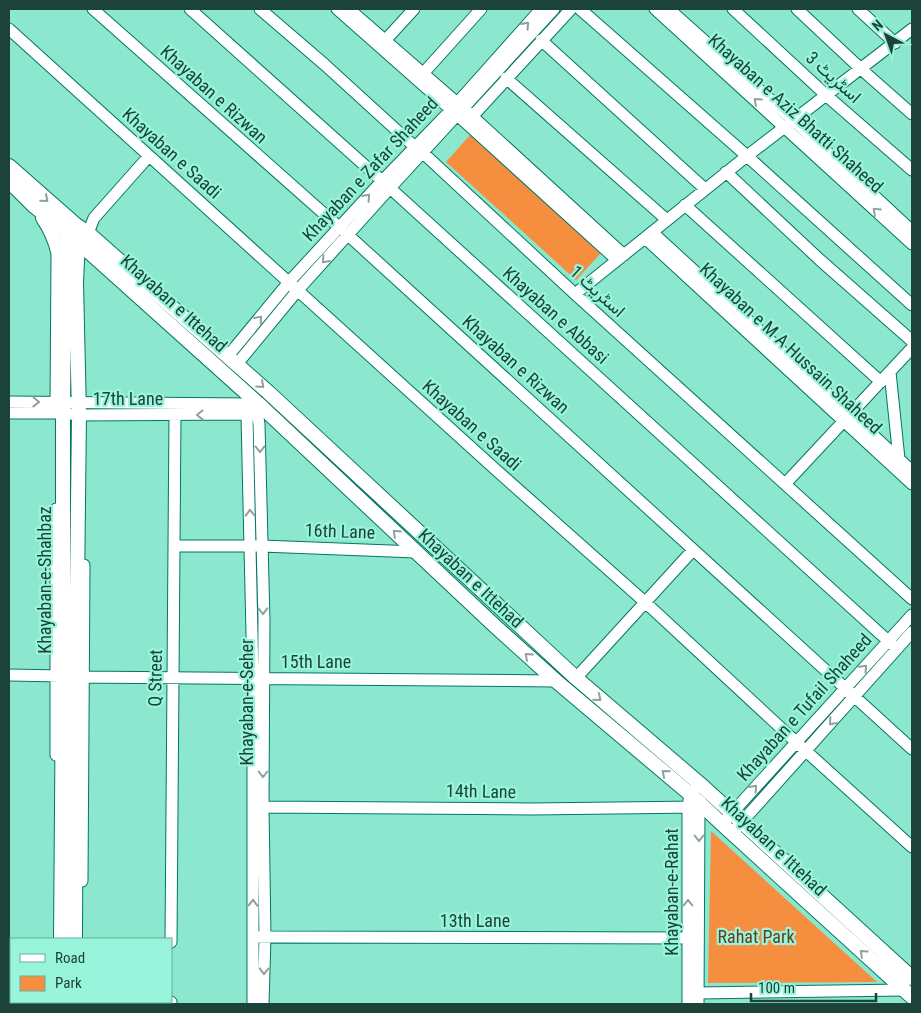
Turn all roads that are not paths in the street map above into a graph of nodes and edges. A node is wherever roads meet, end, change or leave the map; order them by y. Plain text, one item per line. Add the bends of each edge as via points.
1 (93, 9) edge
2 (190, 9) edge
3 (260, 9) edge
4 (337, 9) edge
5 (350, 9) edge
6 (414, 9) edge
7 (481, 9) edge
8 (541, 9) edge
9 (554, 9) edge
10 (570, 9) edge
11 (580, 9) edge
12 (655, 9) edge
13 (669, 9) edge
14 (733, 9) edge
15 (796, 9) edge
16 (858, 9) edge
17 (9, 29) edge
18 (912, 29) edge
19 (541, 40) junction
20 (895, 43) junction
21 (382, 44) junction
22 (861, 69) junction
23 (419, 77) junction
24 (506, 78) junction
25 (827, 96) junction
26 (461, 112) junction
27 (912, 114) edge
28 (790, 124) junction
29 (416, 152) junction
30 (149, 156) junction
31 (747, 156) junction
32 (9, 166) edge
33 (912, 170) edge
34 (726, 172) junction
35 (9, 181) edge
36 (388, 183) junction
37 (705, 189) junction
38 (685, 205) junction
39 (34, 206) junction
40 (667, 220) junction
41 (912, 230) edge
42 (343, 232) junction
43 (78, 233) junction
44 (648, 235) junction
45 (57, 244) junction
46 (912, 244) edge
47 (620, 257) junction
48 (74, 278) junction
49 (127, 286) junction
50 (293, 287) junction
51 (575, 294) junction
52 (912, 305) edge
53 (912, 342) edge
54 (912, 348) edge
55 (232, 360) junction
56 (890, 372) junction
57 (880, 382) junction
58 (9, 402) edge
59 (59, 408) junction
60 (252, 408) junction
61 (81, 409) junction
62 (9, 413) edge
63 (174, 415) junction
64 (847, 418) junction
65 (899, 459) junction
66 (912, 471) edge
67 (786, 484) junction
68 (912, 484) edge
69 (174, 546) junction
70 (256, 546) junction
71 (694, 550) junction
72 (416, 552) junction
73 (912, 598) edge
74 (646, 603) junction
75 (912, 615) edge
76 (912, 632) edge
77 (889, 640) junction
78 (898, 648) junction
79 (9, 675) edge
80 (70, 676) junction
81 (173, 678) junction
82 (258, 678) junction
83 (576, 678) junction
84 (556, 680) junction
85 (845, 688) junction
86 (854, 697) junction
87 (796, 742) junction
88 (912, 749) edge
89 (806, 751) junction
90 (698, 798) junction
91 (263, 806) junction
92 (737, 817) junction
93 (727, 829) junction
94 (912, 847) edge
95 (56, 938) edge
96 (62, 938) edge
97 (75, 938) edge
98 (82, 938) edge
99 (171, 938) edge
100 (252, 938) junction
101 (265, 938) junction
102 (693, 938) junction
103 (910, 988) edge
104 (698, 999) edge
105 (253, 1004) edge
106 (263, 1004) edge
107 (688, 1004) edge

1 - 42 street, Khayaban e Rizwan
2 - 36 street, Khayaban e Abbasi
3 - 29 street, اسٹریٹ 1 via 324,64
4 - 21 street
5 - 21 street
6 - 21 street
7 - 23 street
26 -> 8 street, Khayaban e Zafar Shaheed
9 - 26 street
10 - 19 street
11 - 31 street
28 -> 12 street, Khayaban e Aziz Bhatti Shaheed
13 - 28 street, Khayaban e Aziz Bhatti Shaheed
14 - 25 street, اسٹریٹ 3
15 - 22 street
16 - 20 street
17 - 30 street, Khayaban e Saadi
18 - 20 street
19 - 24 street
19 - 37 street
20 - 22 street
21 - 23 street
22 - 25 street
22 - 27 street
23 - 26 street
24 - 26 street
24 - 40 street
25 - 28 street
25 - 33 street, اسٹریٹ 3
26 - 29 street, Khayaban e Zafar Shaheed
26 - 47 street
28 - 31 street
28 - 41 street, Khayaban e Aziz Bhatti Shaheed
46 -> 28 street, Khayaban e Aziz Bhatti Shaheed
29 - 36 street, Khayaban e Zafar Shaheed
29 - 51 street, اسٹریٹ 1
30 - 43 street
30 - 50 street, Khayaban e Saadi
31 - 34 street
31 - 52 street
32 -> 43 main road, Khayaban e Ittehad
34 - 37 street
34 - 53 street
35 - 39 main road, Khayaban e Ittehad
36 - 42 street, Khayaban e Zafar Shaheed
36 - 77 street, Khayaban e Abbasi
37 - 38 street
38 - 40 street
38 - 57 street
39 - 43 main road, Khayaban e Ittehad
39 - 45 main road
40 - 44 street
42 - 50 street, Khayaban e Zafar Shaheed
42 - 71 street, Khayaban e Rizwan
43 - 48 main road, Khayaban-e-Shahbaz
43 - 49 main road, Khayaban e Ittehad
43 - 55 main road, Khayaban e Ittehad
44 - 47 street
44 - 64 street, Khayaban e M A Hussain Shaheed
45 - 48 main road
45 - 59 street
47 - 51 street
48 - 49 main road via 89,267 96,268 115,285
48 - 59 main road, Khayaban-e-Shahbaz
48 - 61 main road, Khayaban-e-Shahbaz
49 - 60 main road, Khayaban e Ittehad
50 - 55 street, Khayaban e Zafar Shaheed
50 - 74 street, Khayaban e Saadi
51 - 67 street, اسٹریٹ 1
54 - 56 street
55 -> 83 main road, Khayaban e Ittehad
56 - 57 street
56 - 65 street
57 - 64 street
58 -> 59 street, 17th Lane
59 - 61 street, 17th Lane
59 - 62 street, 17th Lane
59 - 80 main road, Khayaban-e-Shahbaz
60 - 61 street, 17th Lane
60 -> 63 street, 17th Lane via 245,414
60 - 70 street, Khayaban-e-Seher via 258,415 259,424
72 -> 60 main road, Khayaban e Ittehad
61 - 63 street, 17th Lane
61 - 80 main road, Khayaban-e-Shahbaz
63 - 69 street, Q Street
64 - 65 street, Khayaban e M A Hussain Shaheed
64 - 67 street
64 - 68 street, Khayaban e M A Hussain Shaheed
65 - 66 street, Khayaban e M A Hussain Shaheed
67 - 73 street, اسٹریٹ 1
69 - 70 street, 16th Lane
69 - 81 street, Q Street
70 - 72 street, 16th Lane
70 - 82 street, Khayaban-e-Seher
71 - 74 street
71 - 85 street, Khayaban e Rizwan
84 -> 72 main road, Khayaban e Ittehad
74 - 83 street
74 - 87 street, Khayaban e Saadi
75 - 77 street, Khayaban e Tufail Shaheed
76 - 78 street, Khayaban e Tufail Shaheed
77 - 78 street, Khayaban e Abbasi
85 -> 77 street, Khayaban e Tufail Shaheed
78 - 86 street, Khayaban e Tufail Shaheed
79 - 80 street, 15th Lane
80 - 81 street, 15th Lane
80 - 95 street
80 - 96 main road, Khayaban-e-Shahbaz
80 - 97 main road, Khayaban-e-Shahbaz
80 - 98 street
81 - 82 street, 15th Lane
81 - 99 street, Q Street
82 - 84 street, 15th Lane
82 -> 91 street, Khayaban-e-Seher
100 -> 82 street, Khayaban-e-Seher
83 -> 90 main road, Khayaban e Ittehad
90 -> 84 main road, Khayaban e Ittehad
85 - 86 street, Khayaban e Rizwan
85 - 87 street, Khayaban e Tufail Shaheed
86 - 88 street, Khayaban e Rizwan
86 -> 89 street, Khayaban e Tufail Shaheed
87 - 89 street, Khayaban e Saadi
92 -> 87 street, Khayaban e Tufail Shaheed
89 - 92 street, Khayaban e Tufail Shaheed
89 - 94 street, Khayaban e Saadi
90 - 91 street, 14th Lane via 531,809
90 - 92 main road, Khayaban e Ittehad
90 - 93 main road, Khayaban e Ittehad
90 - 102 street
91 - 101 street, Khayaban-e-Seher
92 - 93 street, Khayaban e Tufail Shaheed
92 - 103 main road, Khayaban e Ittehad
103 -> 93 main road, Khayaban e Ittehad
100 - 101 street, 13th Lane
100 - 105 street, Khayaban-e-Seher
101 - 102 street, 13th Lane
101 -> 106 street, Khayaban-e-Seher
102 - 104 street
102 - 107 street, Khayaban-e-Rahat
103 - 104 street

